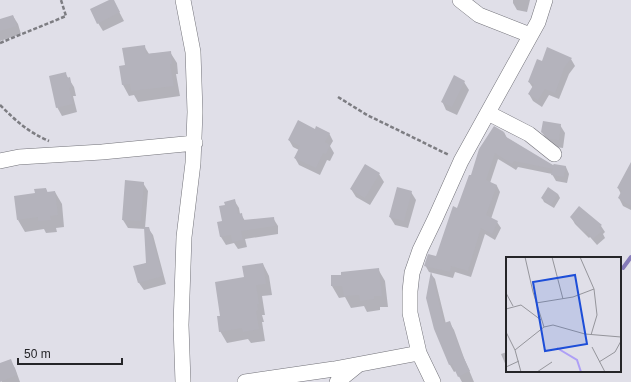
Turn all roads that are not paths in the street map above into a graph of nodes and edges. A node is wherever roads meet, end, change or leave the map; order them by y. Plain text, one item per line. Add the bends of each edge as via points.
1 (183, 0) edge
2 (460, 0) edge
3 (545, 0) edge
4 (530, 35) junction
5 (488, 113) junction
6 (195, 143) junction
7 (554, 154) dead end
8 (0, 161) edge
9 (419, 353) junction
10 (358, 365) junction
11 (183, 382) edge
12 (245, 382) edge
13 (337, 382) edge
14 (433, 382) edge

1 - 6 street via 193,52
2 - 4 street via 478,15
3 - 4 street via 538,22
4 - 5 street
5 - 7 street via 529,134
5 - 9 street via 461,161 412,273 410,313
6 - 8 street via 59,156 19,157
6 - 11 street via 184,237 181,325
9 - 10 street
9 - 14 street
10 - 12 street
10 - 13 street

